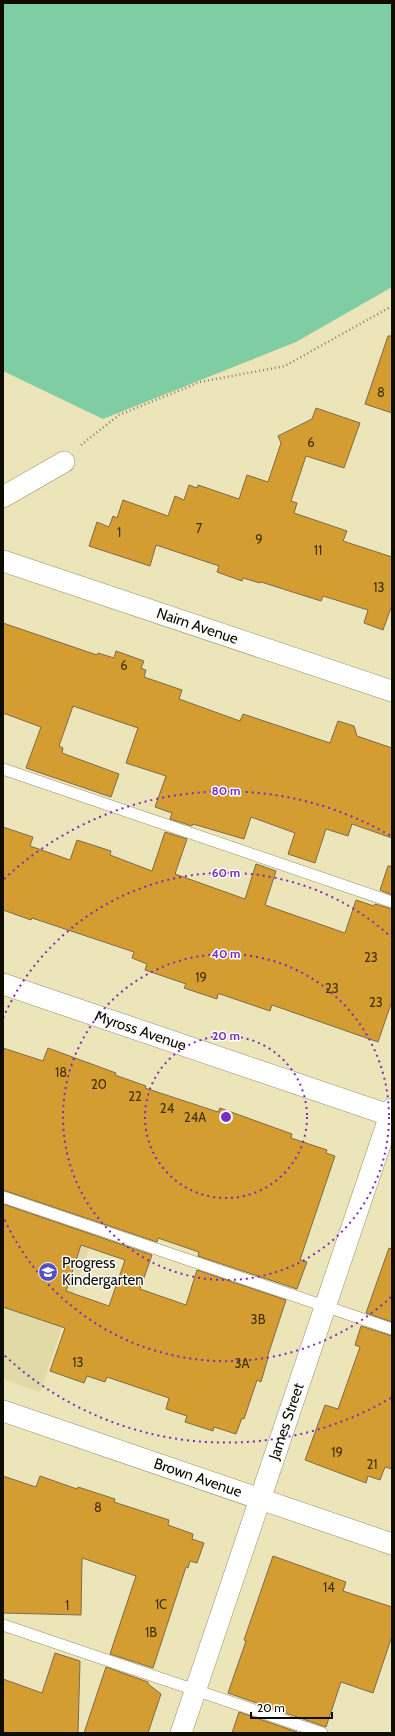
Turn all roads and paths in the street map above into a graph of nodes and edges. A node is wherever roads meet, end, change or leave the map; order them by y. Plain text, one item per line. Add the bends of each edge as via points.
1 (392, 306) edge
2 (64, 462) joint
3 (3, 497) edge
4 (3, 561) edge
5 (392, 691) edge
6 (3, 769) edge
7 (392, 902) edge
8 (3, 984) edge
9 (391, 1114) edge
10 (3, 1197) edge
11 (326, 1307) junction
12 (392, 1329) edge
13 (3, 1411) edge
14 (260, 1499) junction
15 (392, 1544) edge
16 (3, 1625) edge
17 (196, 1690) junction
18 (181, 1733) edge
19 (322, 1733) edge

1 - 2 path via 285,366 200,382 119,415 84,442
2 - 3 street
4 - 5 street, Nairn Avenue
6 - 7 lane
8 - 9 street, Myross Avenue
9 - 11 street, James Street
10 - 11 lane
11 - 12 lane
11 - 14 street, James Street
13 - 14 street, Brown Avenue
14 - 15 street, Brown Avenue
14 - 17 street, James Street
16 - 17 lane
17 - 18 street, James Street
17 - 19 lane

